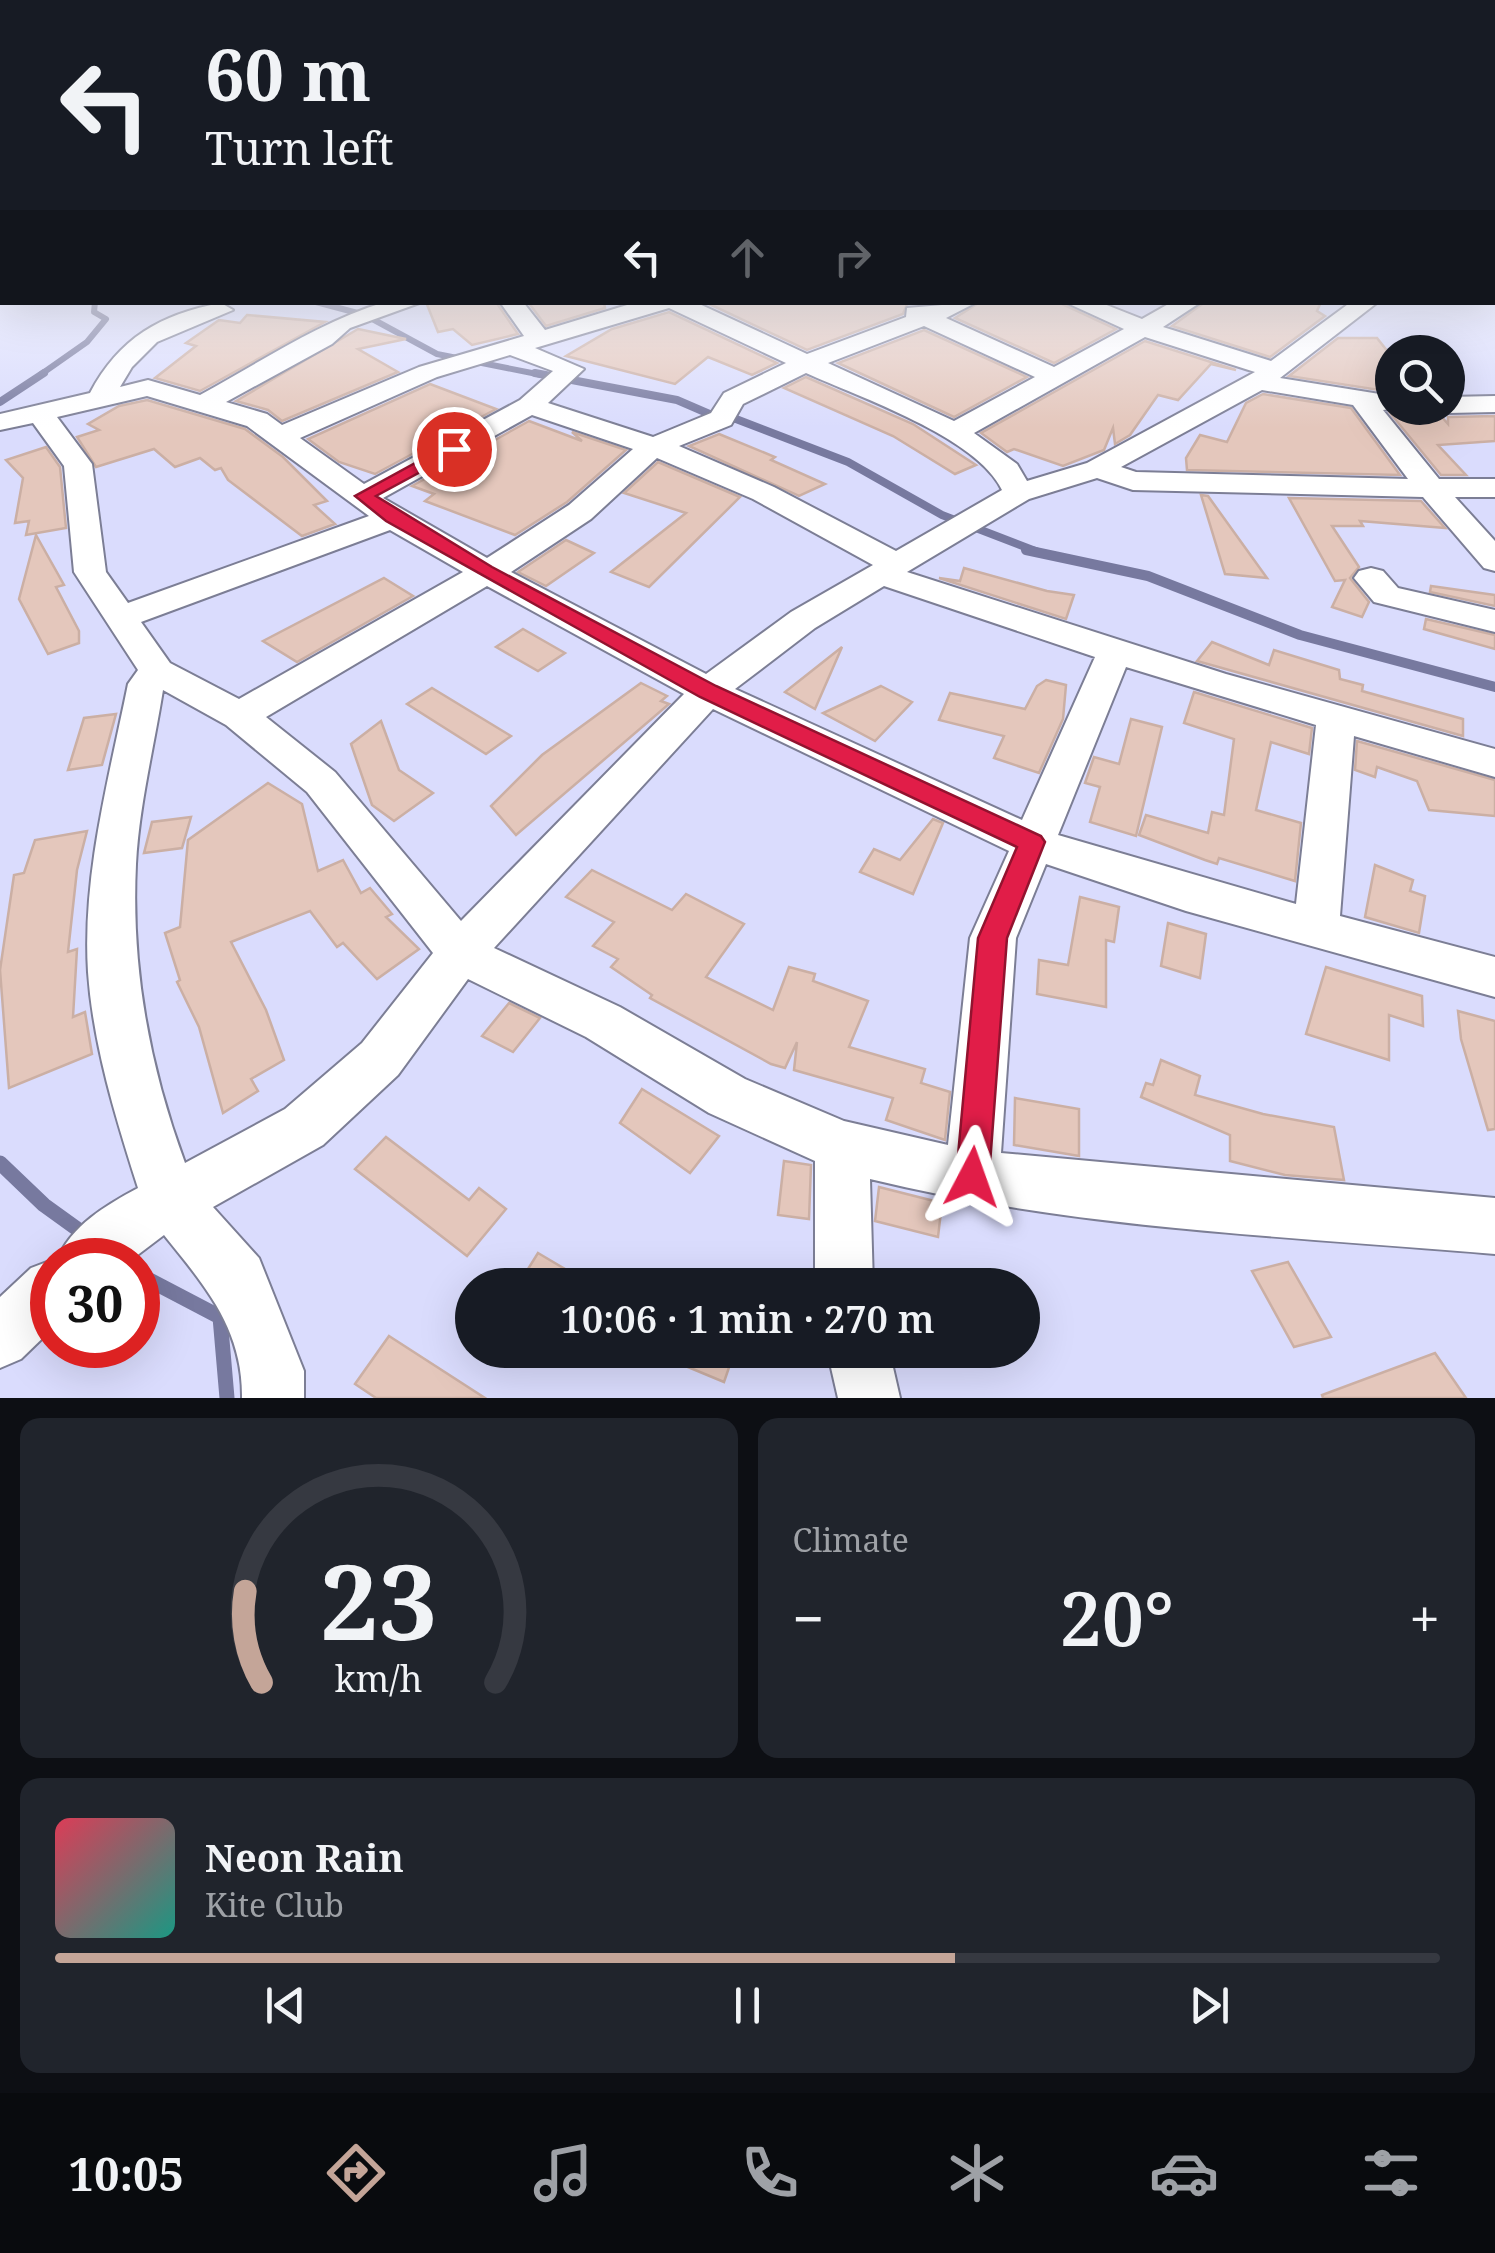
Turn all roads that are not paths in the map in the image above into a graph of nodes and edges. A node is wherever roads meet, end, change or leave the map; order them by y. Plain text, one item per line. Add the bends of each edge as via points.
1 (401, 305) edge
2 (513, 305) edge
3 (651, 305) edge
4 (680, 305) edge
5 (900, 305) edge
6 (959, 305) edge
7 (1084, 305) edge
8 (1185, 305) edge
9 (1363, 305) edge
10 (220, 310) dead end
11 (926, 319) junction
12 (1146, 329) junction
13 (538, 337) junction
14 (488, 355) junction
15 (806, 364) junction
16 (1054, 376) junction
17 (1265, 376) junction
18 (102, 396) junction
19 (1375, 401) edge
20 (1465, 404) edge
21 (1495, 404) edge
22 (201, 405) junction
23 (529, 406) junction
24 (41, 413) junction
25 (0, 422) edge
26 (1384, 425) edge
27 (955, 432) junction
28 (284, 436) junction
29 (652, 448) junction
30 (1097, 469) junction
31 (1434, 487) junction
32 (1495, 488) edge
33 (1018, 493) junction
34 (378, 506) junction
35 (1495, 561) edge
36 (888, 570) junction
37 (485, 571) junction
38 (1371, 578) dead end
39 (119, 618) junction
40 (1495, 621) edge
41 (1116, 649) junction
42 (157, 671) junction
43 (708, 691) junction
44 (239, 716) junction
45 (1337, 716) junction
46 (1495, 763) edge
47 (1032, 842) junction
48 (1317, 928) junction
49 (460, 953) junction
50 (1495, 977) edge
51 (842, 1146) junction
52 (972, 1177) junction
53 (151, 1211) junction
54 (1495, 1226) edge
55 (116, 1238) edge
56 (844, 1268) edge
57 (30, 1310) edge
58 (0, 1338) edge
59 (862, 1368) edge
60 (273, 1398) edge
61 (868, 1398) edge

1 - 22 street via 342,323
2 - 13 street
3 - 13 street
4 - 15 street
5 - 11 street
6 - 11 street
7 - 12 street
8 - 12 street
9 - 17 street
10 - 18 street via 173,322 134,345
11 - 15 street
11 - 16 street
12 - 16 street
12 - 17 street
13 - 14 street
14 - 23 street via 570,369
14 - 28 street via 380,391
15 - 27 street
15 - 29 street via 733,399 721,419
16 - 27 street
17 - 19 street
17 - 30 street
18 - 22 street via 148,388
18 - 24 street
20 - 21 street
22 - 28 street via 257,420
23 - 29 street
23 - 34 street
24 - 25 street
24 - 39 street via 78,464 90,572
26 - 31 street via 1387,437
27 - 33 street via 1007,470
28 - 34 street
29 - 36 street via 770,492
29 - 37 street via 580,512
30 - 31 street via 1133,482
30 - 33 street
31 - 32 street
31 - 35 street
33 - 36 street
34 - 37 street
34 - 39 street
36 - 41 street via 944,599
36 - 43 street via 803,620
37 - 43 street
37 - 44 street
38 - 40 street via 1386,594
39 - 42 street
41 - 45 street
41 - 47 street
42 - 44 street
42 - 53 street via 146,684 114,861 112,972
43 - 47 street
43 - 49 street
44 - 49 street via 321,782
45 - 46 street
45 - 48 street
47 - 48 street
47 - 52 street via 992,938
48 - 50 street
49 - 51 street via 604,1022 727,1096
49 - 53 street via 380,1059 304,1127
51 - 52 street
51 - 56 street
52 - 54 street
53 - 55 street
53 - 60 street via 238,1278 273,1371
57 - 58 street
59 - 61 street

